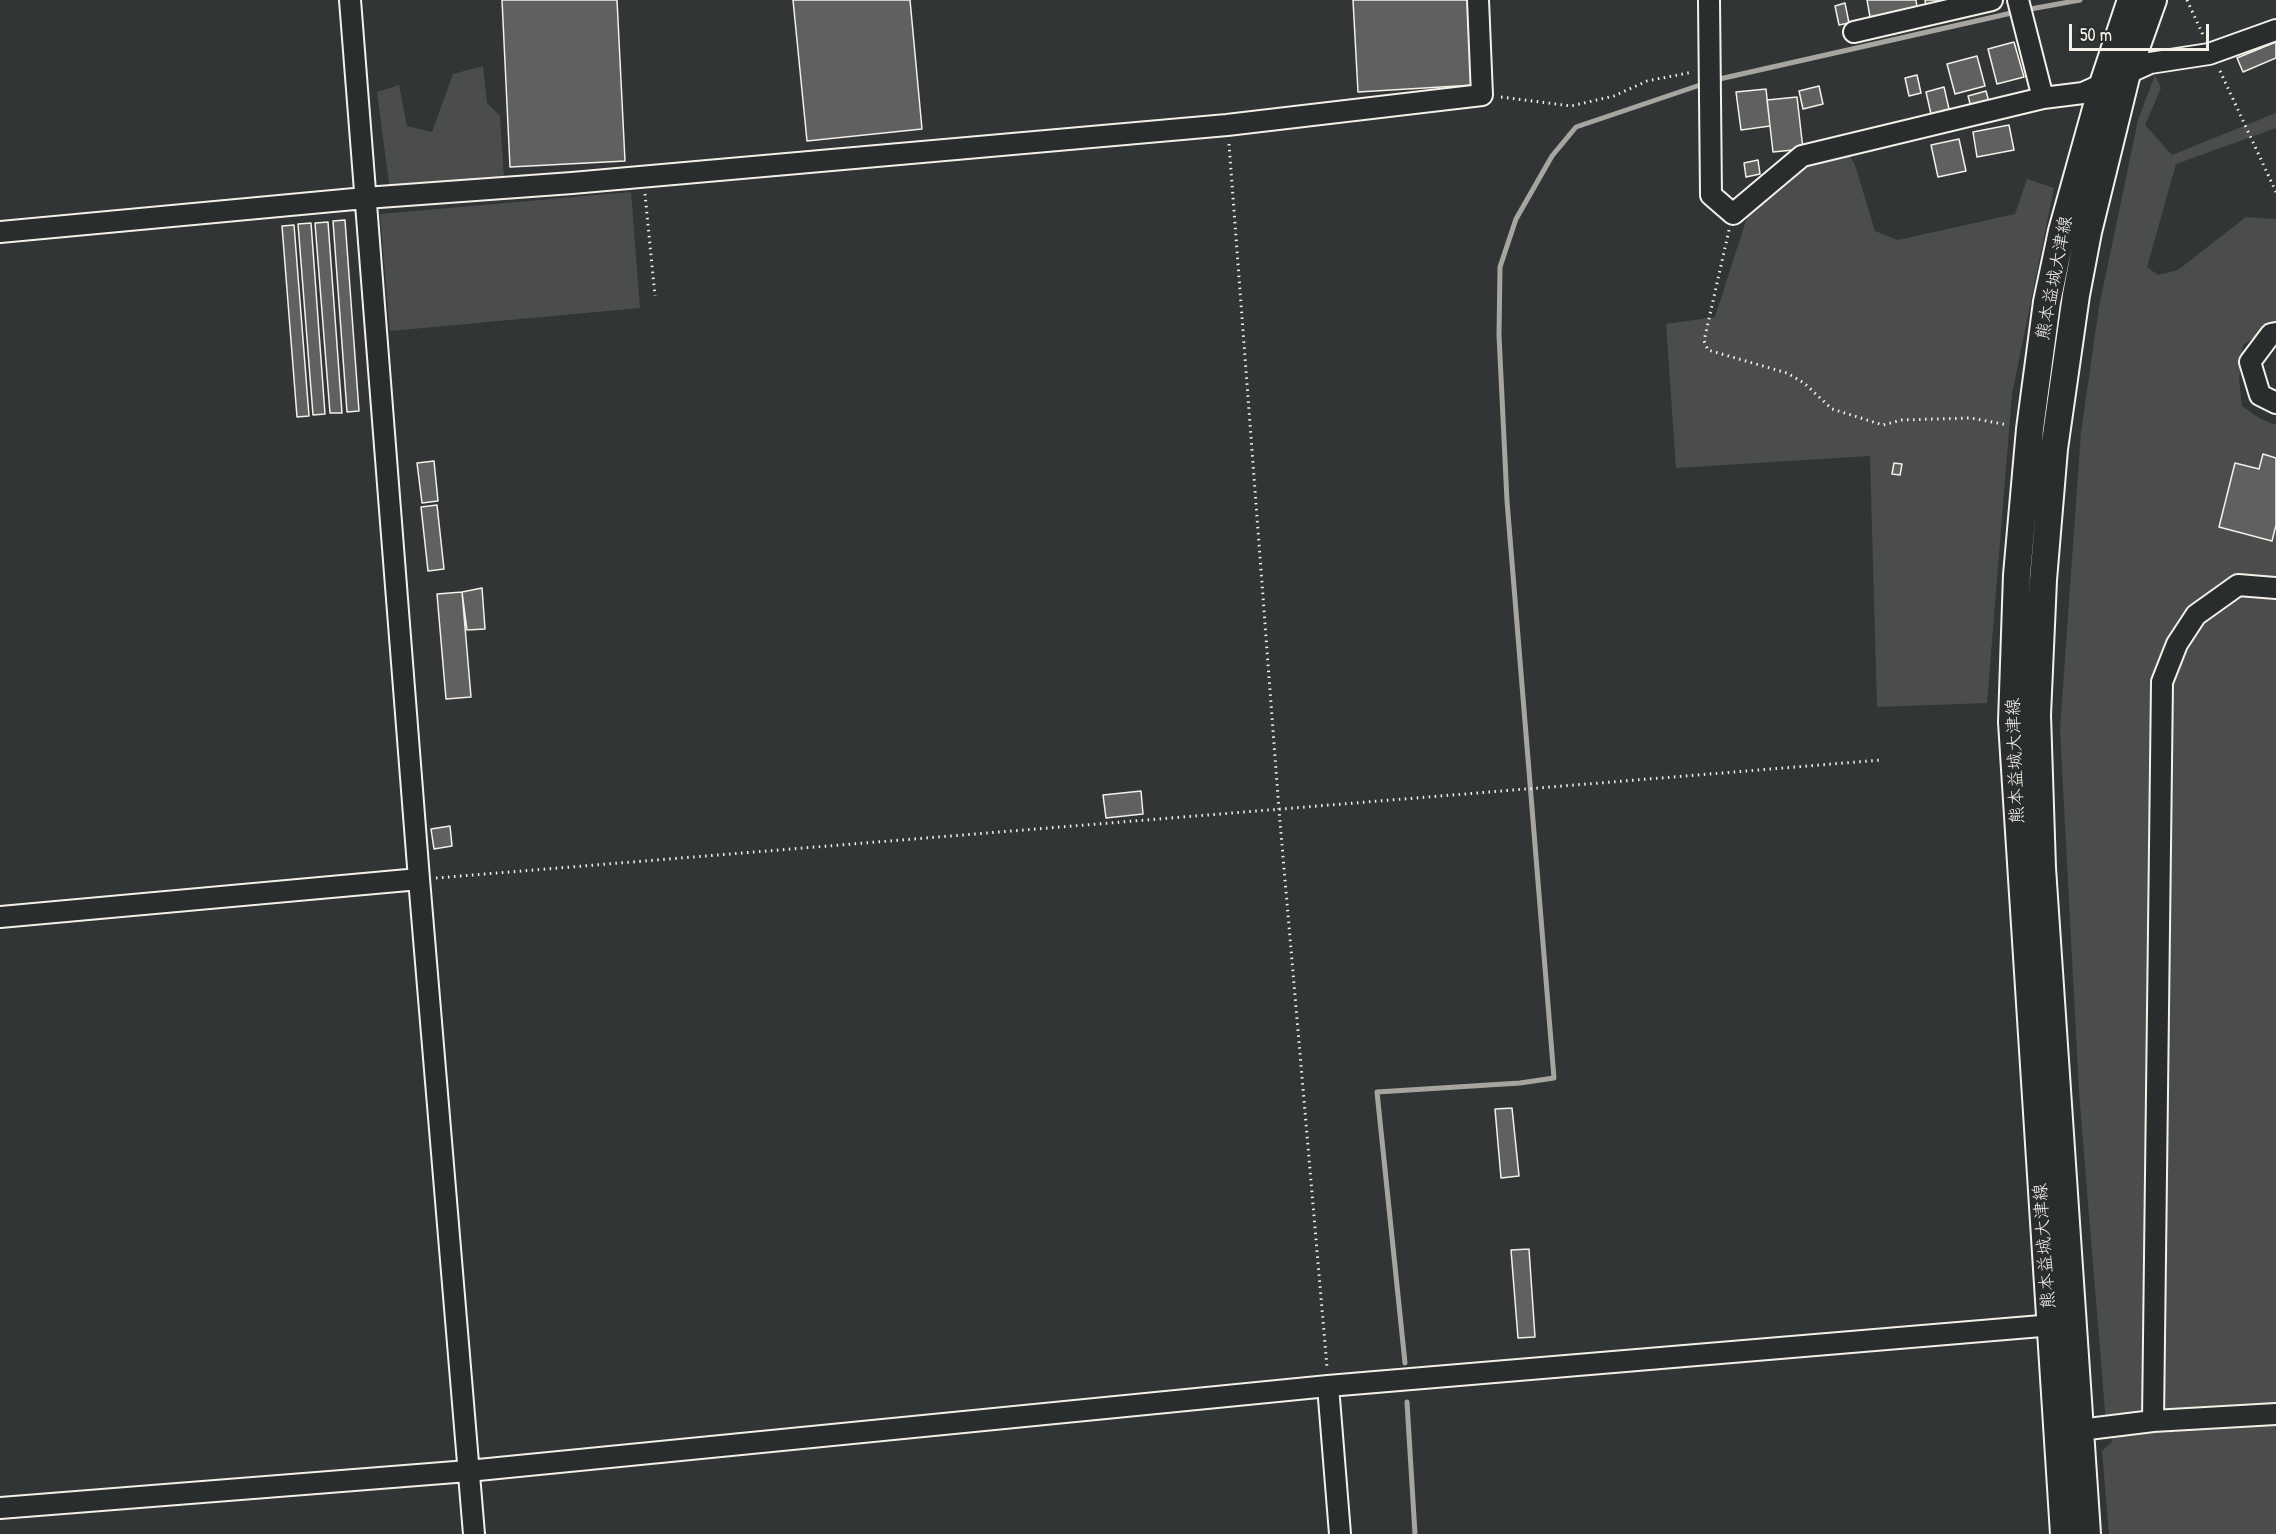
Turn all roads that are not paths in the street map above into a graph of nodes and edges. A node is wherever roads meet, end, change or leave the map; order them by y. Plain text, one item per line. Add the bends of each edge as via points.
1 (350, 0) edge
2 (1478, 0) edge
3 (1709, 0) edge
4 (1992, 0) edge
5 (2131, 0) edge
6 (2153, 0) edge
7 (2020, 9) edge
8 (2276, 30) edge
9 (1854, 32) dead end
10 (2127, 73) junction
11 (2103, 84) junction
12 (2043, 98) junction
13 (364, 198) junction
14 (0, 232) edge
15 (2276, 333) edge
16 (2276, 403) edge
17 (2276, 588) edge
18 (419, 879) junction
19 (0, 916) edge
20 (2061, 1324) junction
21 (1328, 1386) junction
22 (2276, 1414) edge
23 (2153, 1421) junction
24 (2080, 1430) junction
25 (468, 1471) junction
26 (0, 1508) edge
27 (474, 1534) edge
28 (1340, 1534) edge
29 (2064, 1534) edge
30 (2087, 1534) edge

1 - 13 street
2 - 13 street via 1482,95 1227,125
3 - 12 street via 1711,195 1733,214 1802,156
4 - 9 street
5 - 11 main road, 熊本益城大津線
6 - 10 main road, 熊本益城大津線
7 - 12 street
8 - 10 street via 2209,54 2150,63
10 - 11 street
10 - 20 main road, 熊本益城大津線 via 2076,295 2057,425 2043,580 2037,715
11 - 12 street via 2083,93
11 - 20 main road, 熊本益城大津線 via 2049,292 2030,429 2012,722
13 - 14 street
13 - 18 street
15 - 16 street via 2271,334 2250,362 2260,395
17 - 23 street via 2238,585 2196,615 2177,644 2162,682
18 - 19 street
18 - 25 street
20 - 21 street
20 - 24 main road, 熊本益城大津線
20 - 29 main road, 熊本益城大津線
21 - 25 street
21 - 28 street
22 - 23 street
23 - 24 street
24 - 30 main road, 熊本益城大津線
25 - 26 street
25 - 27 street

